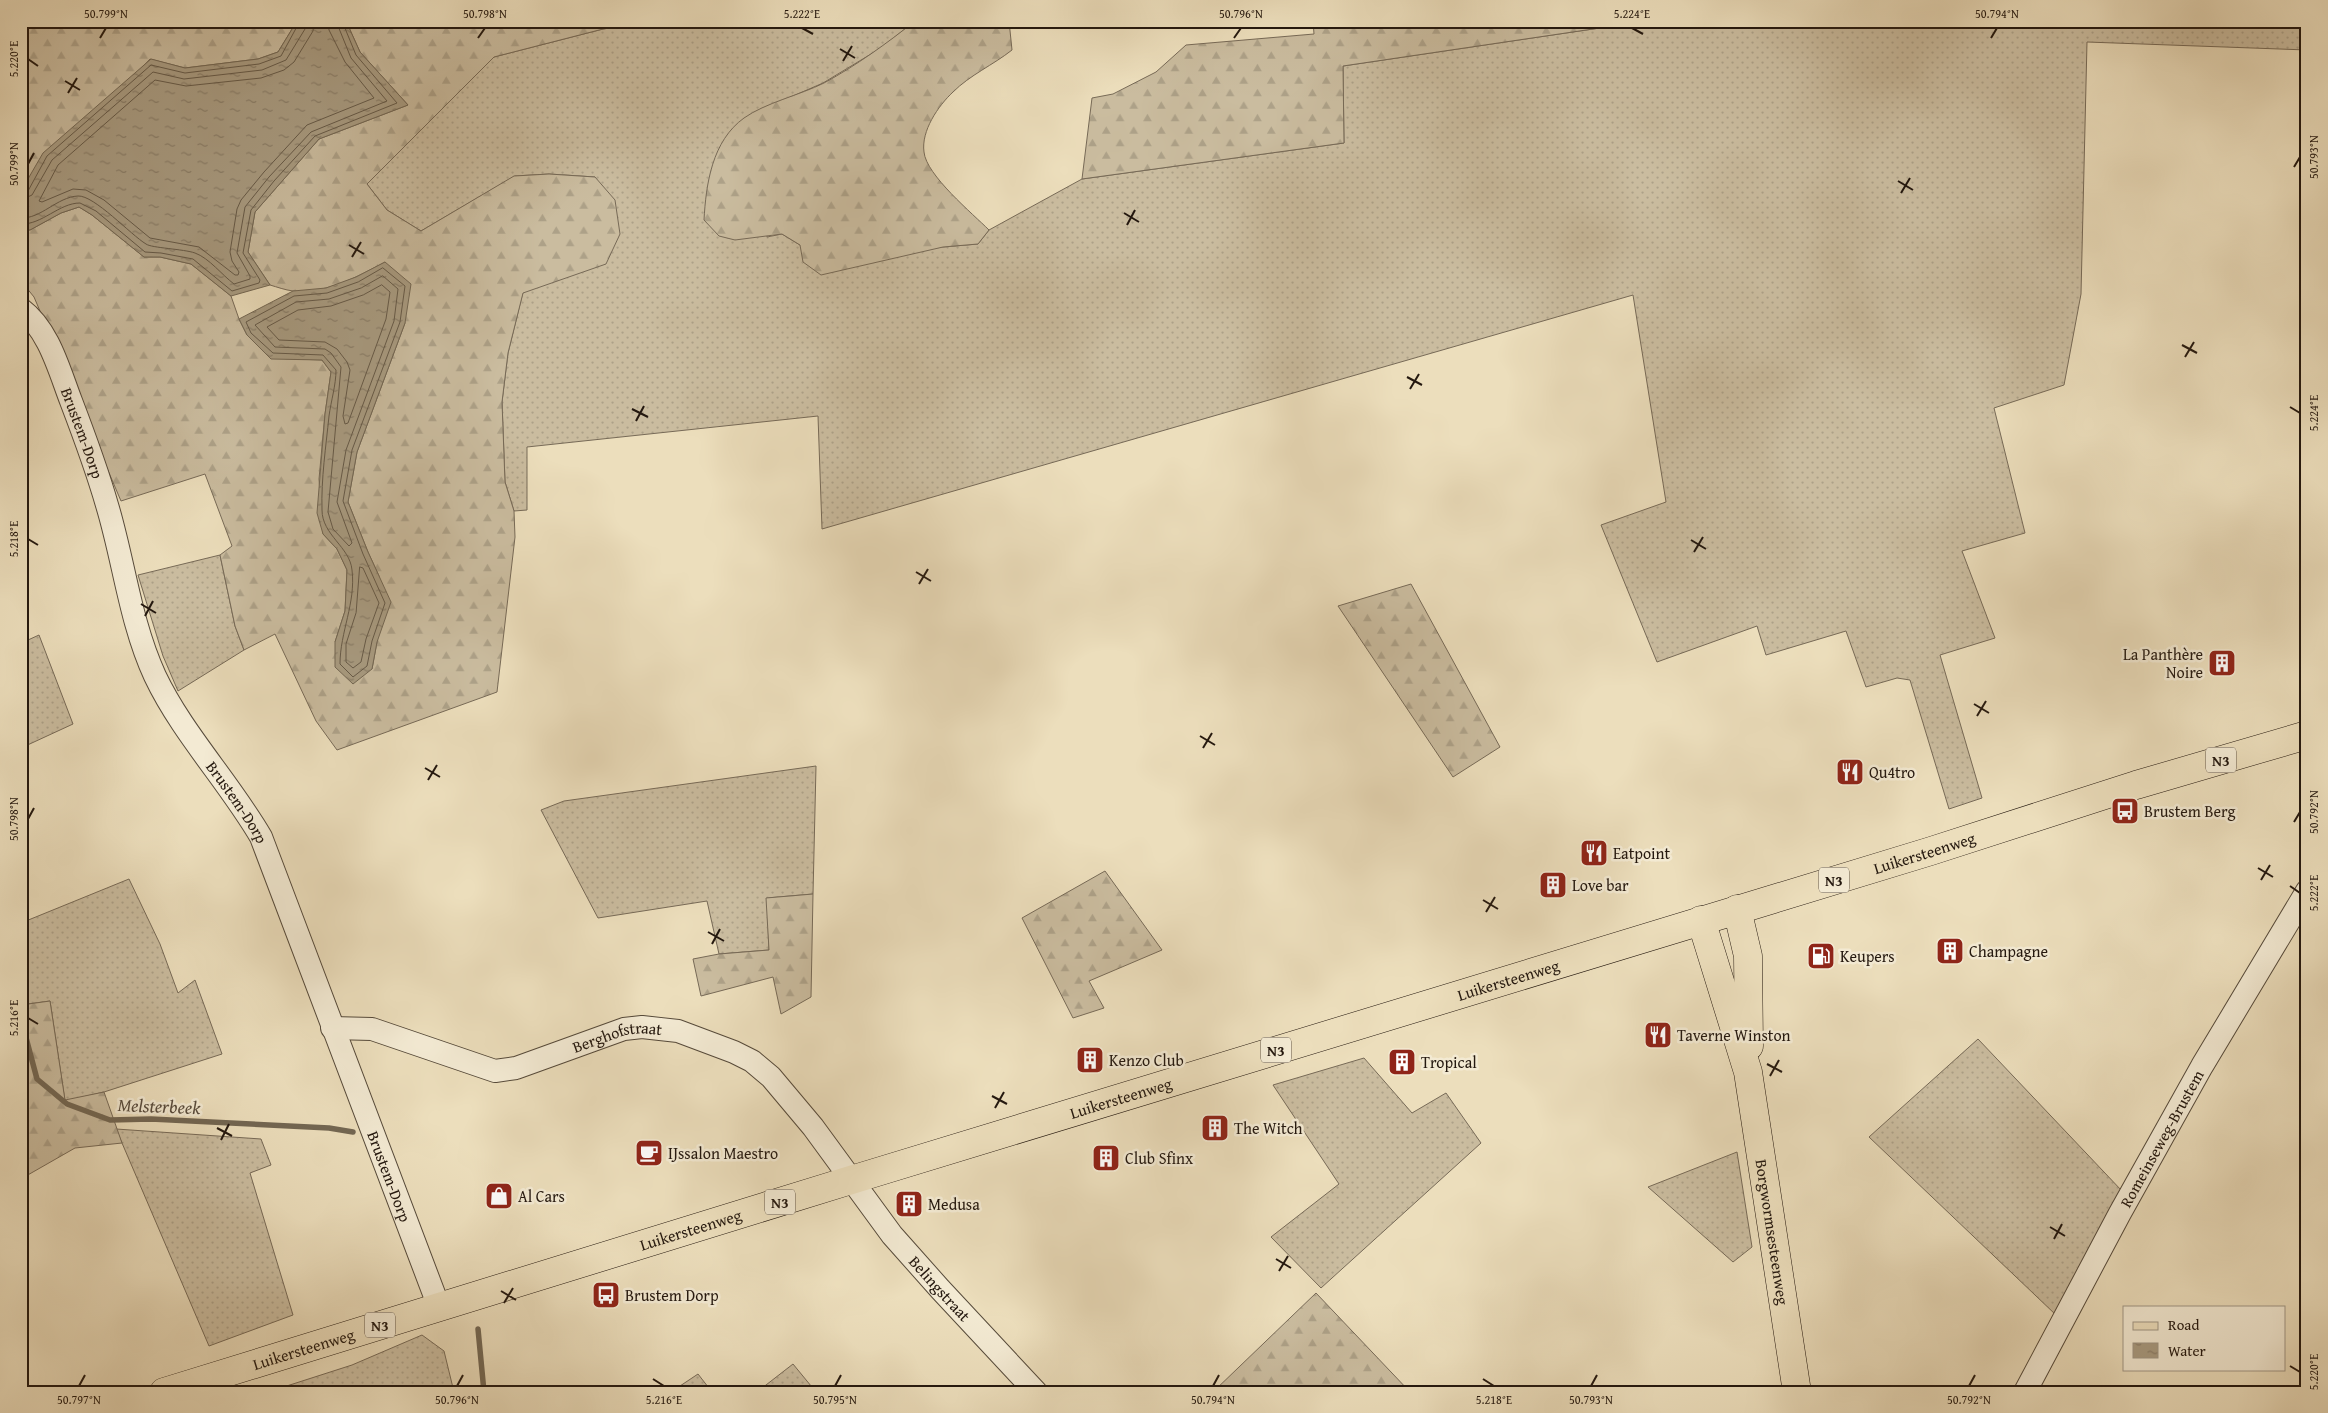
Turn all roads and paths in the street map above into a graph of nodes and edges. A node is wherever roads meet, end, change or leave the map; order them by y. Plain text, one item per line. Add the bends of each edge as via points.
1 (21, 309) edge
2 (2307, 735) edge
3 (2307, 891) edge
4 (1737, 909) junction
5 (1701, 920) junction
6 (332, 1028) junction
7 (1748, 1072) junction
8 (851, 1180) junction
9 (439, 1307) junction
10 (164, 1392) edge
11 (1036, 1392) edge
12 (1797, 1392) edge
13 (2026, 1392) edge

1 - 6 street, Brustem-Dorp via 41,331 54,356 81,429 107,505 128,595 155,675 174,710 261,837
2 - 4 main road, Luikersteenweg / N3
3 - 13 street, Romeinseweg-Brustem via 2192,1084
4 - 5 main road, Luikersteenweg / N3
4 - 7 main road, Borgwormsesteenweg via 1748,956
5 - 7 main road, Borgwormsesteenweg
5 - 8 main road, Luikersteenweg / N3
6 - 8 street, Berghofstraat via 372,1029 495,1070 524,1066 624,1029 642,1027 678,1031 734,1052 770,1077 813,1127
6 - 9 street, Brustem-Dorp
7 - 12 main road, Borgwormsesteenweg
8 - 9 main road, Luikersteenweg / N3
8 - 11 street, Belingstraat via 892,1235
9 - 10 main road, Luikersteenweg / N3

